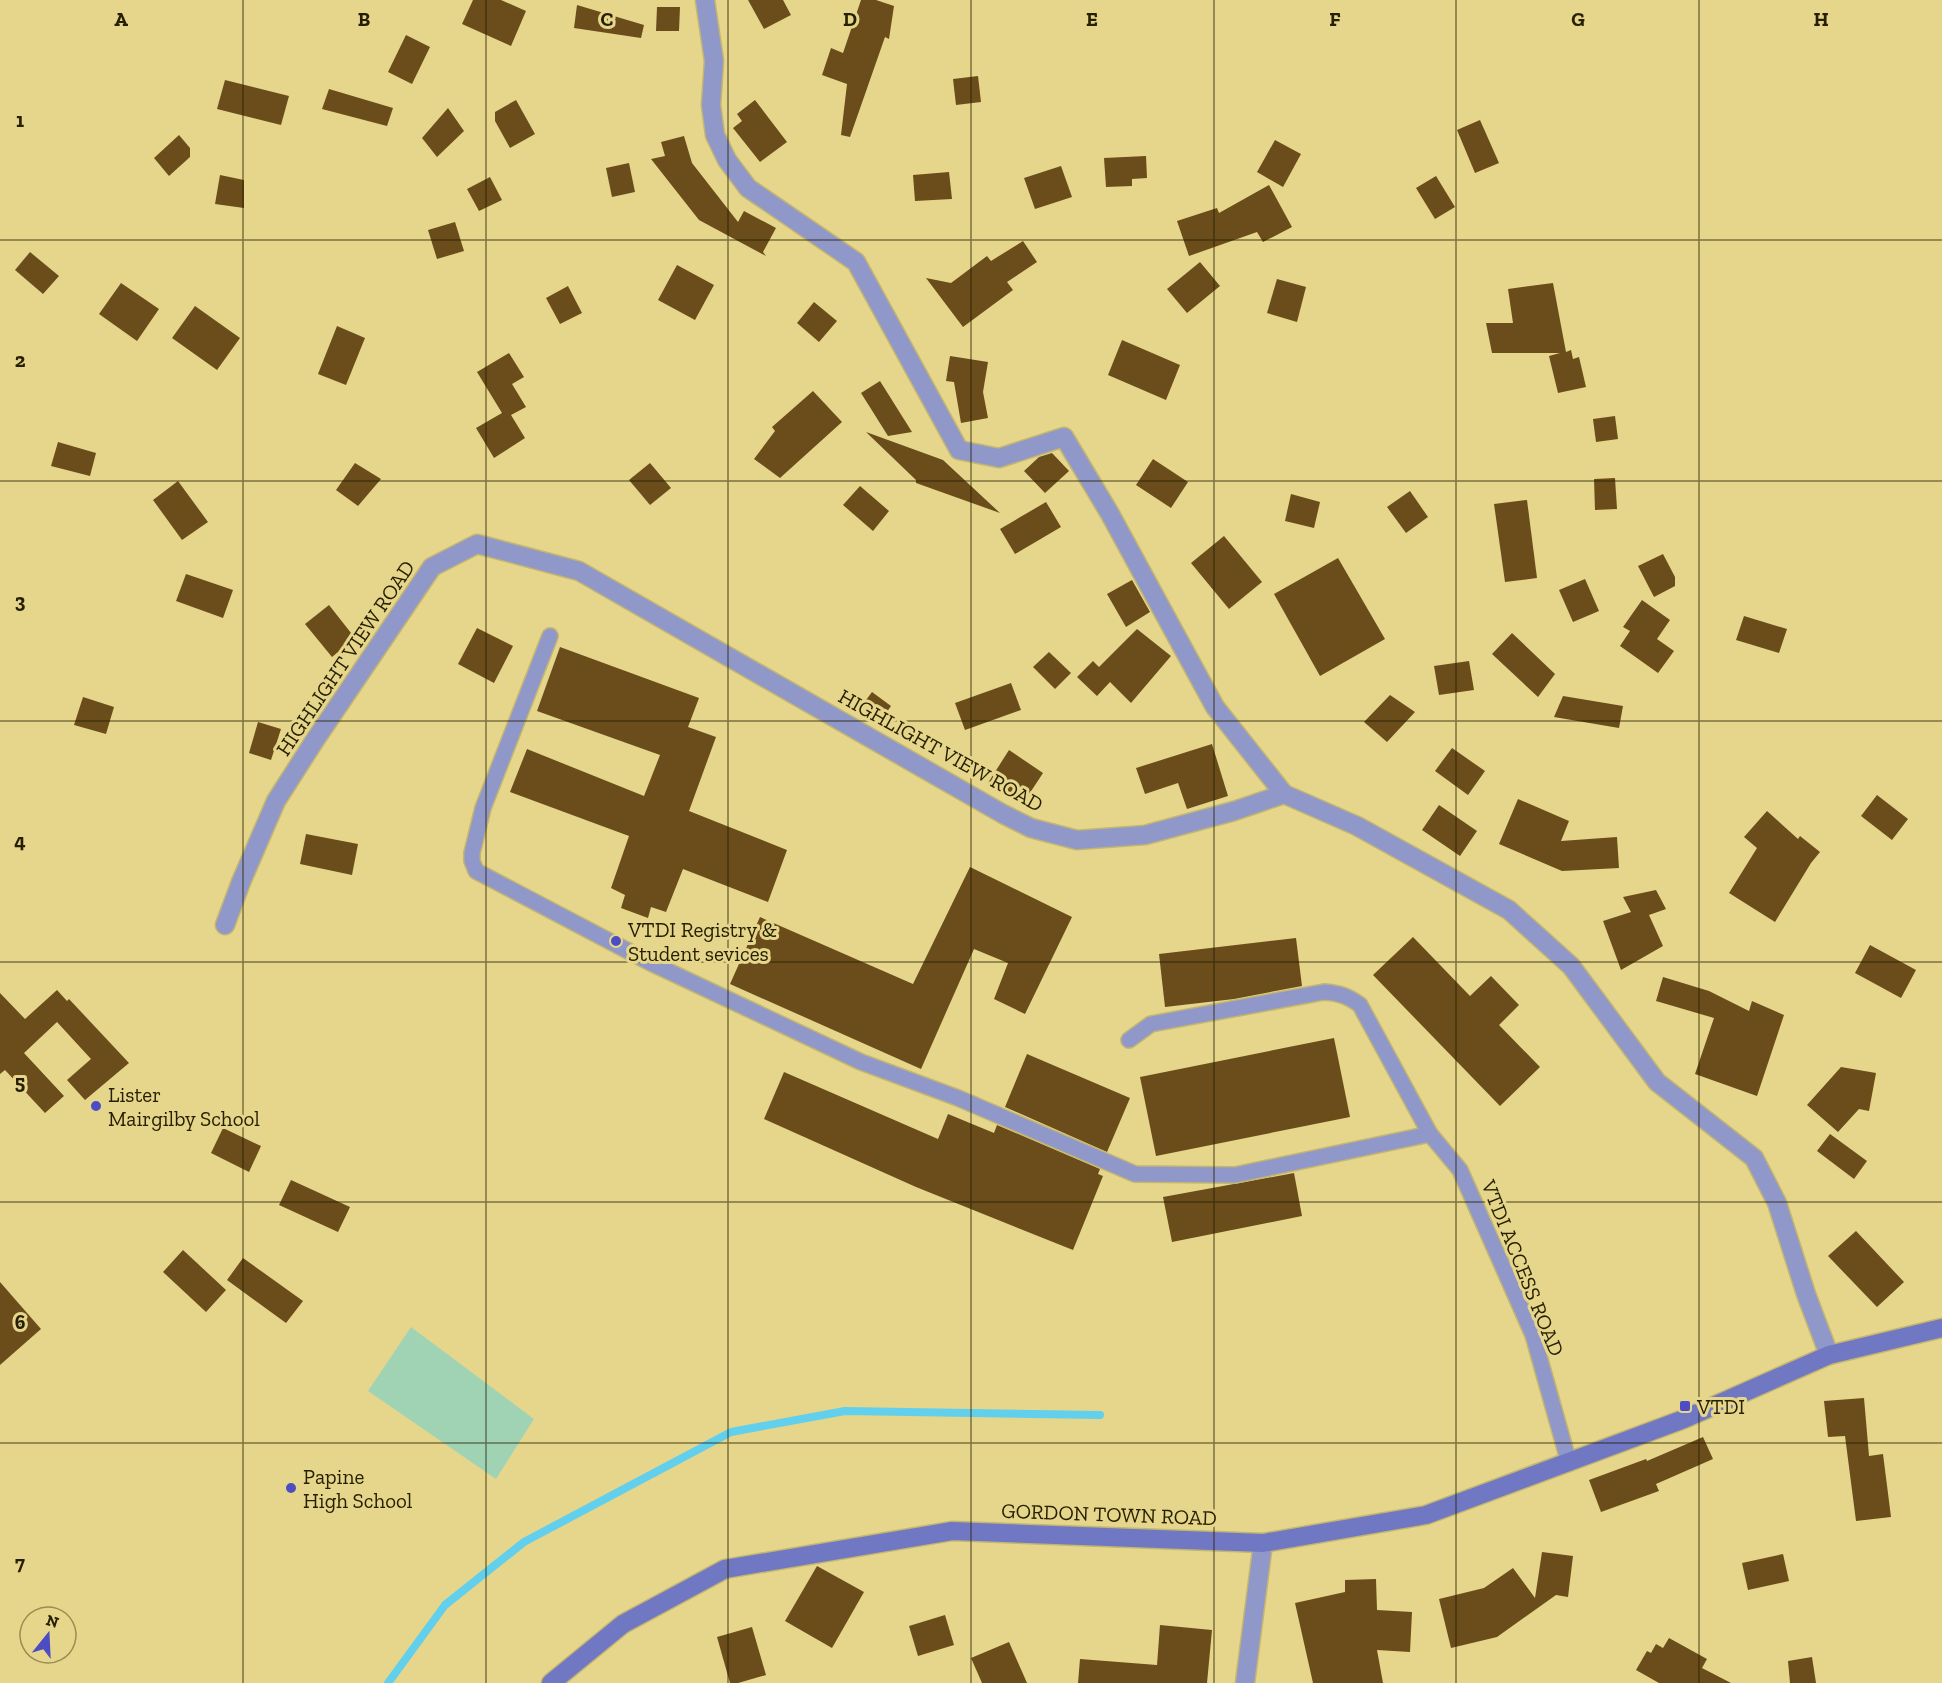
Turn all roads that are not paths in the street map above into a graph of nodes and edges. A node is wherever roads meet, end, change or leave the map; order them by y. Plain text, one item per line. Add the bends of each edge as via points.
1 (705, 0) edge
2 (550, 636) dead end
3 (1284, 794) junction
4 (225, 925) dead end
5 (1129, 1040) dead end
6 (1430, 1134) junction
7 (1942, 1328) edge
8 (1829, 1355) junction
9 (1569, 1463) junction
10 (1263, 1543) junction
11 (551, 1683) edge
12 (1245, 1683) edge

1 - 3 street via 714,61 711,105 715,135 727,160 748,188 856,262 959,450 999,458 1064,437 1215,707
2 - 6 lane via 483,808 472,853 476,871 651,963 861,1062 958,1098 1135,1174 1235,1175
3 - 4 street, HIGHLIGHT VIEW ROAD via 1145,835 1077,840 1031,828 579,571 477,544 432,567 315,740 276,801
3 - 8 street via 1357,826 1509,910 1571,966 1657,1082 1754,1158 1777,1203
5 - 6 lane, VTDI ACCESS ROAD via 1151,1024 1324,992 1348,996 1360,1005
6 - 9 lane, VTDI ACCESS ROAD via 1460,1170 1533,1335
7 - 8 main road, GORDON TOWN ROAD
8 - 9 main road, GORDON TOWN ROAD via 1684,1419
9 - 10 main road, GORDON TOWN ROAD via 1426,1515
10 - 11 main road, GORDON TOWN ROAD via 952,1531 725,1569 623,1624
10 - 12 street

